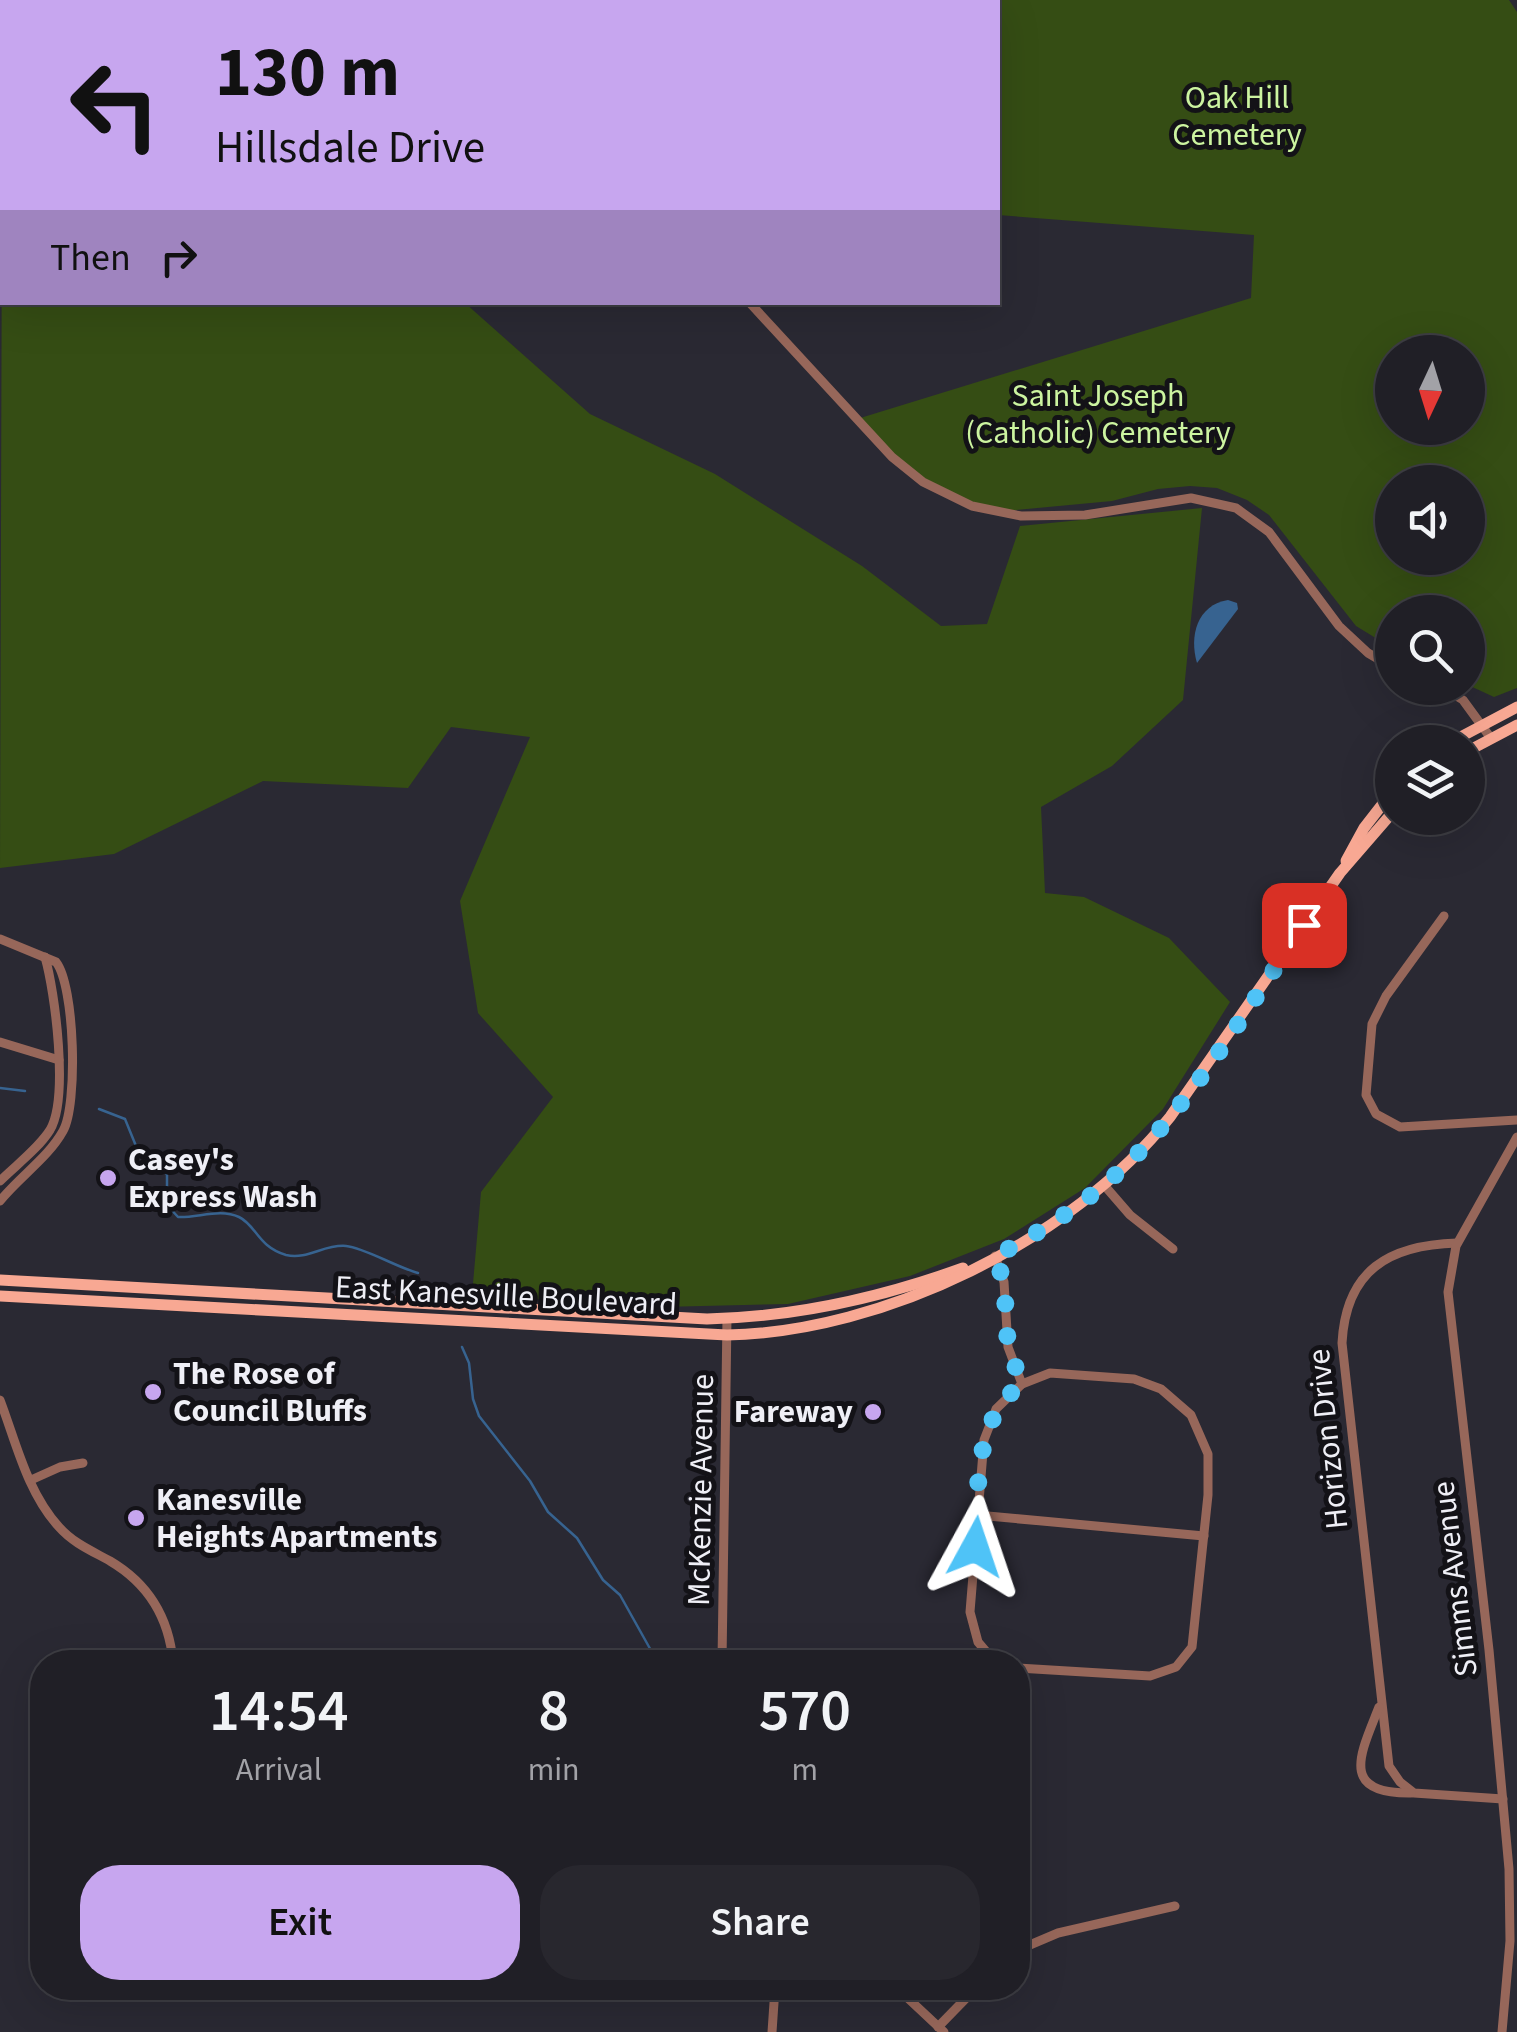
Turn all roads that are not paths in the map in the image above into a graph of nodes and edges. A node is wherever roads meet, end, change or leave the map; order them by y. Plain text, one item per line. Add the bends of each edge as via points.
1 (752, 305) edge
2 (1375, 655) edge
3 (1467, 705) edge
4 (1517, 708) edge
5 (1482, 724) junction
6 (1517, 725) edge
7 (1490, 738) junction
8 (1485, 741) edge
9 (1375, 814) edge
10 (1375, 833) edge
11 (1340, 874) junction
12 (1444, 916) dead end
13 (0, 939) edge
14 (45, 957) junction
15 (0, 1042) edge
16 (58, 1060) junction
17 (71, 1061) junction
18 (1517, 1120) edge
19 (1517, 1137) edge
20 (0, 1181) edge
21 (1104, 1185) junction
22 (0, 1201) edge
23 (1458, 1244) junction
24 (1173, 1249) dead end
25 (995, 1256) junction
26 (0, 1280) edge
27 (0, 1296) edge
28 (727, 1318) junction
29 (727, 1335) junction
30 (1022, 1384) junction
31 (0, 1400) edge
32 (4, 1422) edge
33 (83, 1462) dead end
34 (31, 1480) junction
35 (977, 1515) junction
36 (1204, 1536) junction
37 (171, 1650) edge
38 (722, 1650) edge
39 (985, 1650) edge
40 (1030, 1669) edge
41 (1380, 1704) junction
42 (1414, 1794) junction
43 (1503, 1799) junction
44 (1175, 1906) dead end
45 (1030, 1944) edge
46 (774, 2000) edge
47 (910, 2000) edge
48 (966, 2000) edge
49 (941, 2029) edge
50 (772, 2032) edge
51 (1502, 2032) edge

1 - 2 street via 892,457 932,487 972,506 1021,516 1085,515 1191,498 1236,508 1269,532 1339,626
3 - 5 street
4 - 5 main road
5 - 7 street
6 - 7 main road
7 - 8 main road
9 - 11 main road, East Kanesville Boulevard
10 - 11 main road, East Kanesville Boulevard
11 - 21 main road, East Kanesville Boulevard via 1170,1117
12 - 18 street via 1374,1014 1369,1104 1400,1127
13 - 14 street
14 - 16 street via 57,1008
14 - 17 street via 56,962 66,982
15 - 16 street
16 - 17 street
16 - 20 street via 50,1130
17 - 22 street via 63,1132
19 - 23 street, Simms Avenue
21 - 24 street
21 - 25 main road, East Kanesville Boulevard
23 - 41 street, Horizon Drive via 1414,1246 1386,1258 1358,1284 1344,1317
23 - 43 street, Simms Avenue via 1449,1314
25 - 28 main road, East Kanesville Boulevard via 831,1307
25 - 29 main road, East Kanesville Boulevard via 926,1292 847,1319
25 - 30 street via 1004,1282 1008,1347
26 - 28 main road, East Kanesville Boulevard
27 - 29 main road, East Kanesville Boulevard
28 - 29 street, McKenzie Avenue
29 - 38 street, McKenzie Avenue
30 - 35 street via 991,1418
30 - 36 street via 1058,1373 1148,1383 1170,1394 1191,1415 1208,1454
31 - 32 street
32 - 34 street
33 - 34 street
34 - 37 street via 60,1528 133,1577 152,1598
35 - 36 street
35 - 39 street via 971,1624
36 - 40 street via 1196,1635 1176,1667 1150,1676
41 - 42 street, Horizon Drive via 1389,1766
41 - 42 street, Horizon Drive via 1359,1761 1361,1776 1378,1791
42 - 43 street, Horizon Drive
43 - 51 street, Simms Avenue via 1511,1906
44 - 45 street
46 - 50 street
47 - 49 street
48 - 49 street

